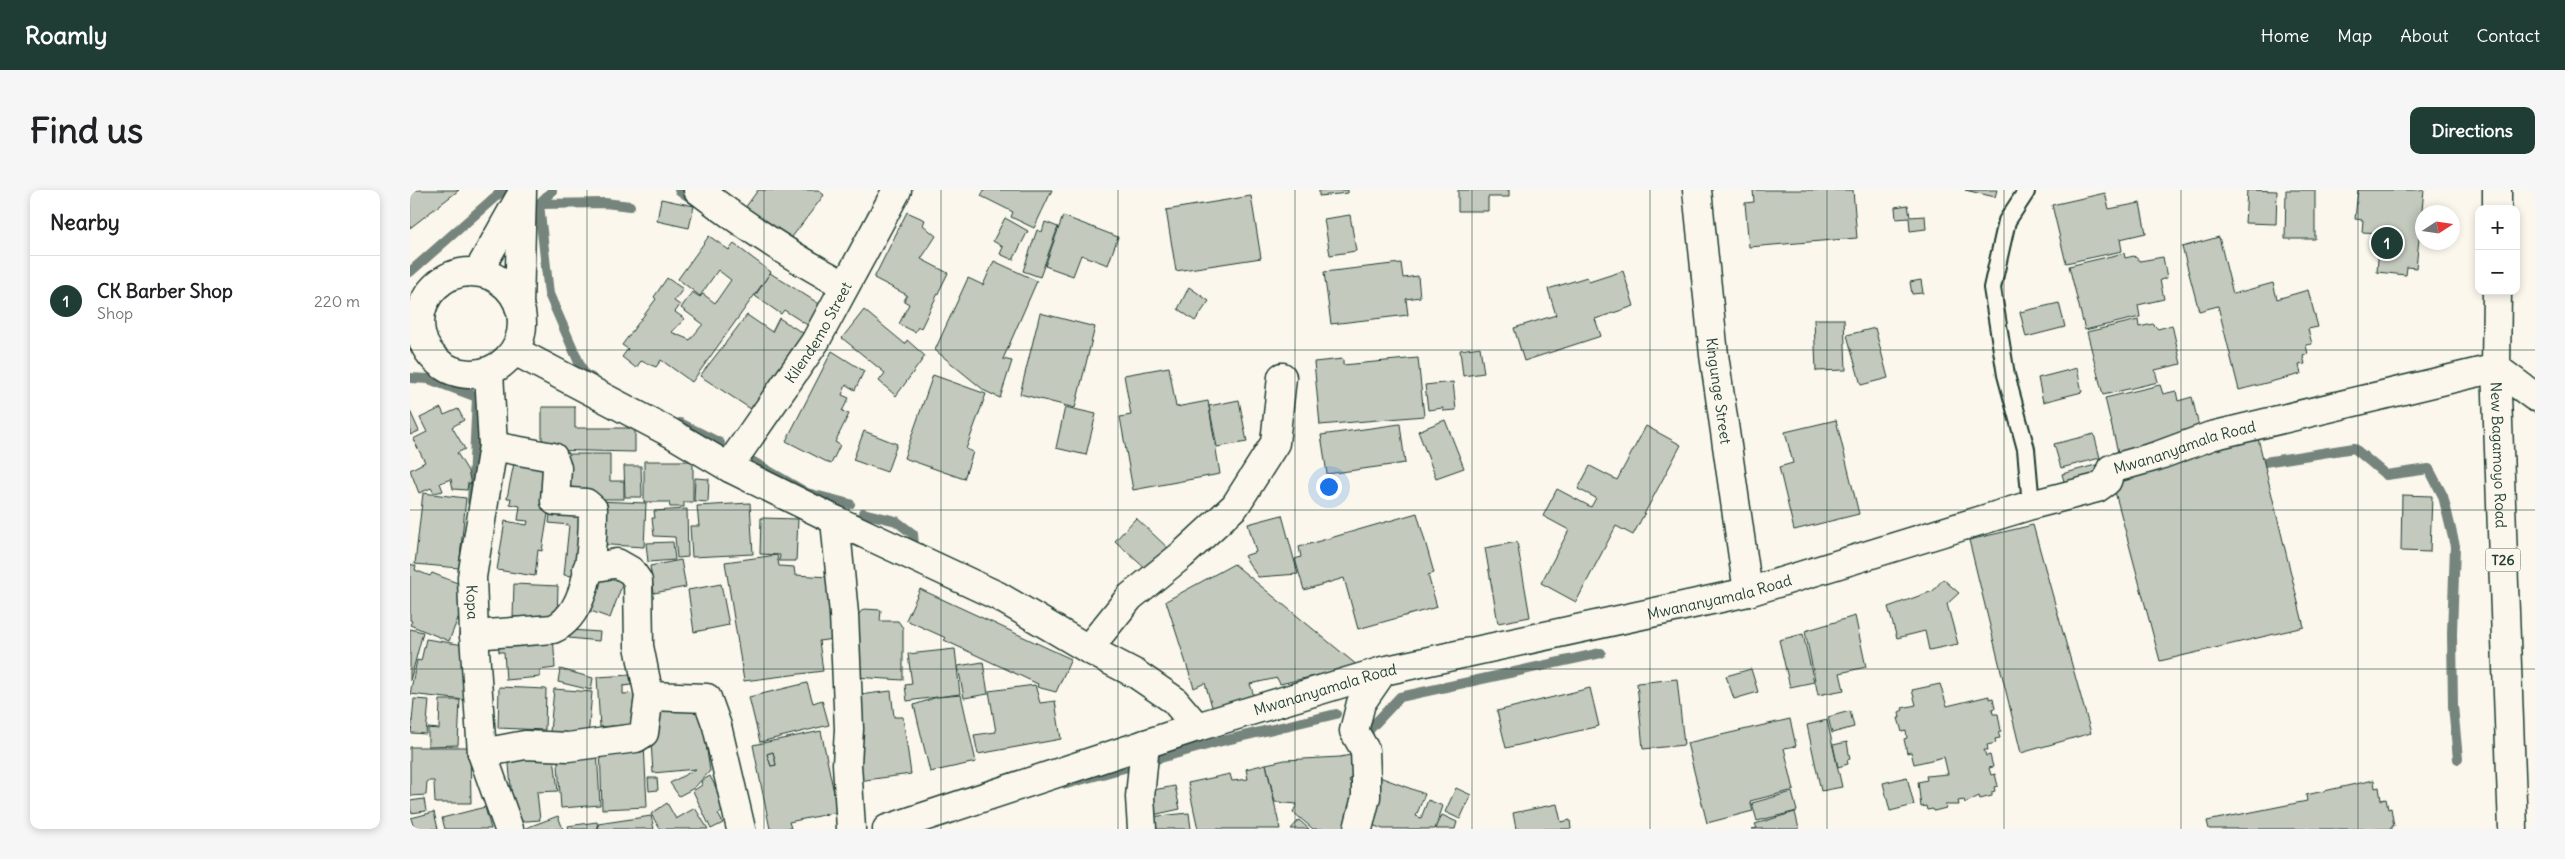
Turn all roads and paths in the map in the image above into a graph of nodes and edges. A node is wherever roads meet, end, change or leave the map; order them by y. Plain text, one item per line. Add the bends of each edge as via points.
1 (698, 190) edge
2 (896, 190) edge
3 (1697, 190) edge
4 (2497, 190) edge
5 (2026, 192) dead end
6 (522, 193) edge
7 (2497, 205) edge
8 (478, 272) junction
9 (844, 284) junction
10 (2497, 295) edge
11 (519, 306) junction
12 (415, 332) edge
13 (515, 351) junction
14 (2496, 368) junction
15 (489, 372) junction
16 (1282, 377) dead end
17 (2535, 397) edge
18 (493, 446) junction
19 (730, 468) junction
20 (2031, 505) junction
21 (835, 520) junction
22 (587, 569) junction
23 (1748, 592) junction
24 (474, 635) junction
25 (1088, 649) junction
26 (1383, 671) junction
27 (649, 696) junction
28 (1197, 727) junction
29 (1145, 744) junction
30 (482, 753) junction
31 (509, 829) edge
32 (741, 829) edge
33 (851, 829) edge
34 (887, 829) edge
35 (1142, 829) edge
36 (1358, 829) edge
37 (2513, 829) edge

1 - 9 main road via 750,230
2 - 9 main road, Kilendemo Street
3 - 23 main road, Kingunge Street via 1714,355
4 - 7 main road
5 - 20 lane via 2007,221 1992,288 2006,375 2026,448
6 - 8 main road
6 - 11 main road
8 - 11 main road via 504,283
8 - 12 main road via 462,272 446,278 434,288 424,301
9 - 19 main road, Kilendemo Street via 815,342
10 - 14 main road, New Bagamoyo Road / T26
11 - 13 main road via 521,337
12 - 15 main road via 438,364 472,376
13 - 15 main road via 504,364
13 - 19 main road via 671,433
14 - 17 main road
14 - 20 main road, Mwananyamala Road via 2211,436 2111,469 2107,481 2097,488
14 - 37 main road, New Bagamoyo Road / T26
15 - 18 main road, Kopa
16 - 25 main road via 1275,443 1235,506 1130,598
18 - 22 main road via 553,457 557,468 554,501 590,505 593,529
18 - 24 main road, Kopa via 472,577
19 - 21 main road
20 - 23 main road, Mwananyamala Road
21 - 25 main road via 998,596
21 - 33 main road via 844,614
22 - 24 main road via 575,610 561,625 553,629
22 - 27 main road via 616,563 631,571 638,580 639,646
23 - 26 main road, Mwananyamala Road
24 - 30 main road, Kopa
25 - 28 main road via 1136,674 1174,700
26 - 28 main road, Mwananyamala Road
26 - 36 main road via 1361,703 1354,731 1365,750 1366,797
27 - 30 main road via 644,733 636,738 568,747 524,745
27 - 32 main road via 707,698 717,726
28 - 29 main road, Mwananyamala Road
29 - 34 main road, Mwananyamala Road
29 - 35 main road via 1140,797
30 - 31 main road, Kopa

